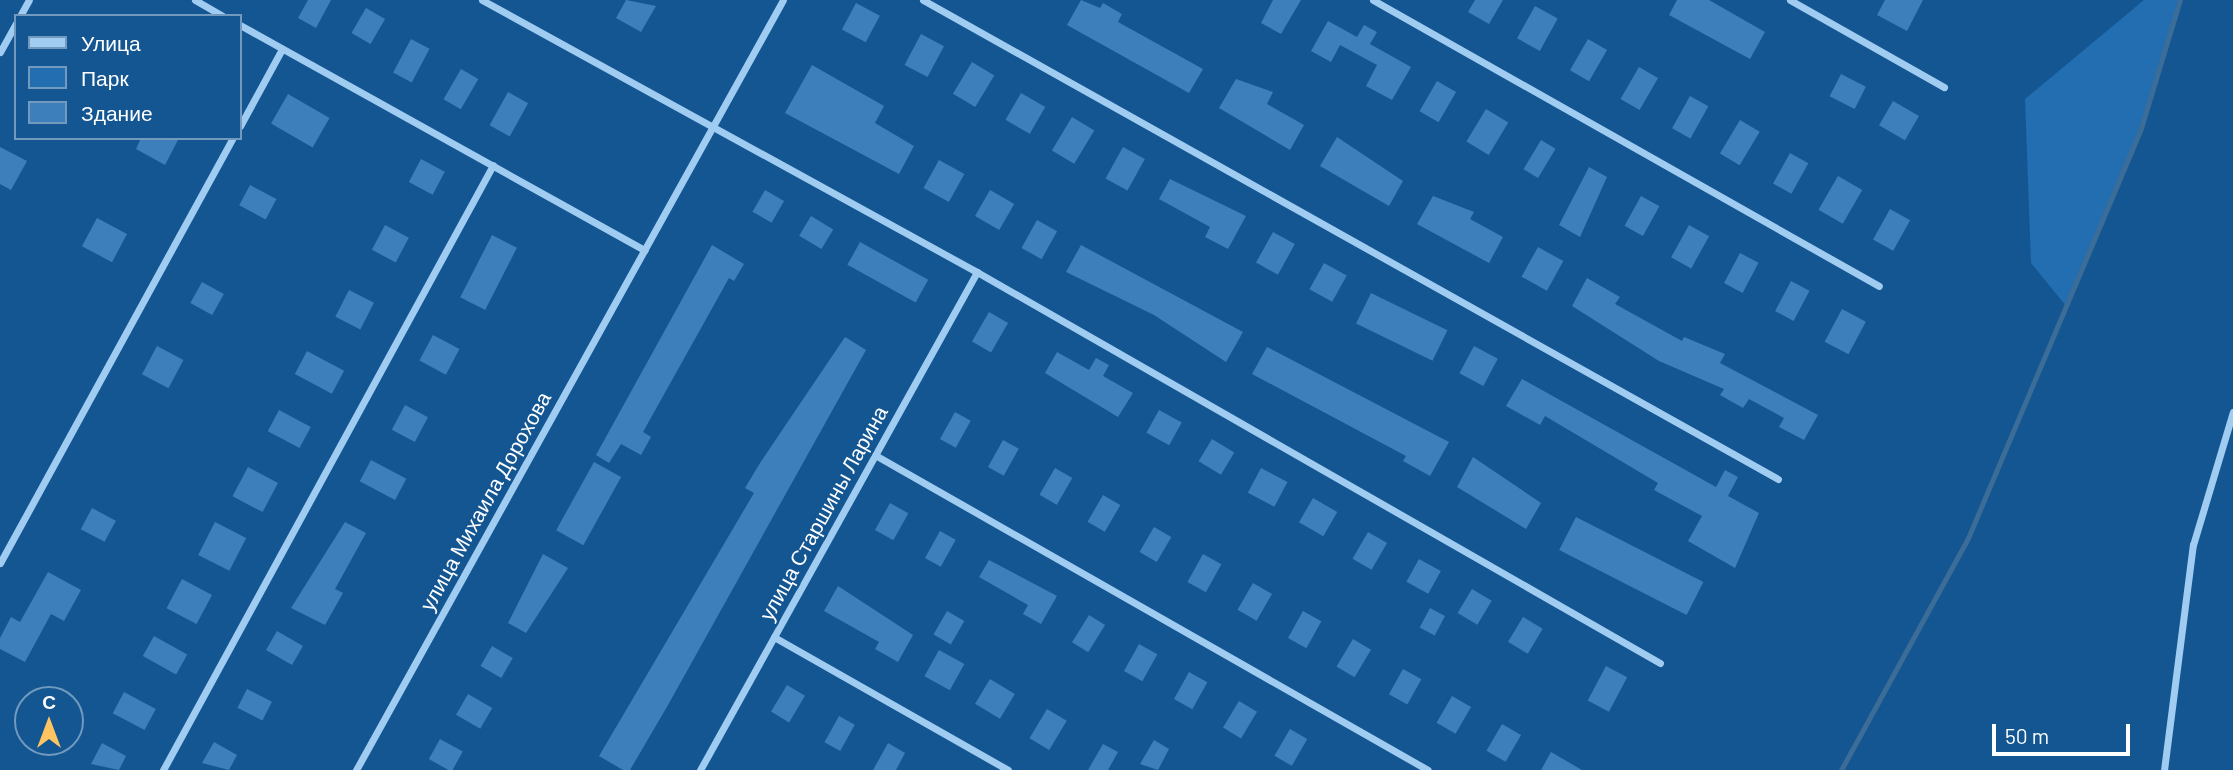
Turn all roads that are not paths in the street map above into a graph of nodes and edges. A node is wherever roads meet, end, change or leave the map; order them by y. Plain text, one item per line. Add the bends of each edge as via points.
1 (195, 0) edge
2 (482, 0) edge
3 (783, 0) edge
4 (923, 0) edge
5 (1373, 0) edge
6 (1790, 0) edge
7 (220, 14) edge
8 (242, 26) edge
9 (14, 27) edge
10 (282, 49) junction
11 (0, 52) edge
12 (1944, 87) dead end
13 (242, 122) edge
14 (710, 131) junction
15 (232, 140) edge
16 (493, 165) junction
17 (645, 250) junction
18 (977, 272) junction
19 (1879, 286) dead end
20 (2233, 412) edge
21 (875, 455) junction
22 (1779, 479) dead end
23 (0, 563) edge
24 (774, 637) junction
25 (1660, 663) dead end
26 (163, 770) edge
27 (356, 770) edge
28 (700, 770) edge
29 (1008, 770) edge
30 (1429, 770) edge
31 (2164, 770) edge

1 - 7 street
2 - 14 street
3 - 14 street, улица Михаила Дорохова
4 - 22 street
5 - 19 street
6 - 12 street
8 - 10 street
9 - 11 street
10 - 13 street
10 - 16 street
14 - 17 street, улица Михаила Дорохова
14 - 18 street
15 - 23 street
16 - 17 street
16 - 26 street
17 - 27 street, улица Михаила Дорохова
18 - 21 street, улица Старшины Ларина
18 - 25 street
20 - 31 street via 2193,545
21 - 24 street, улица Старшины Ларина
21 - 30 street
24 - 28 street, улица Старшины Ларина
24 - 29 street

